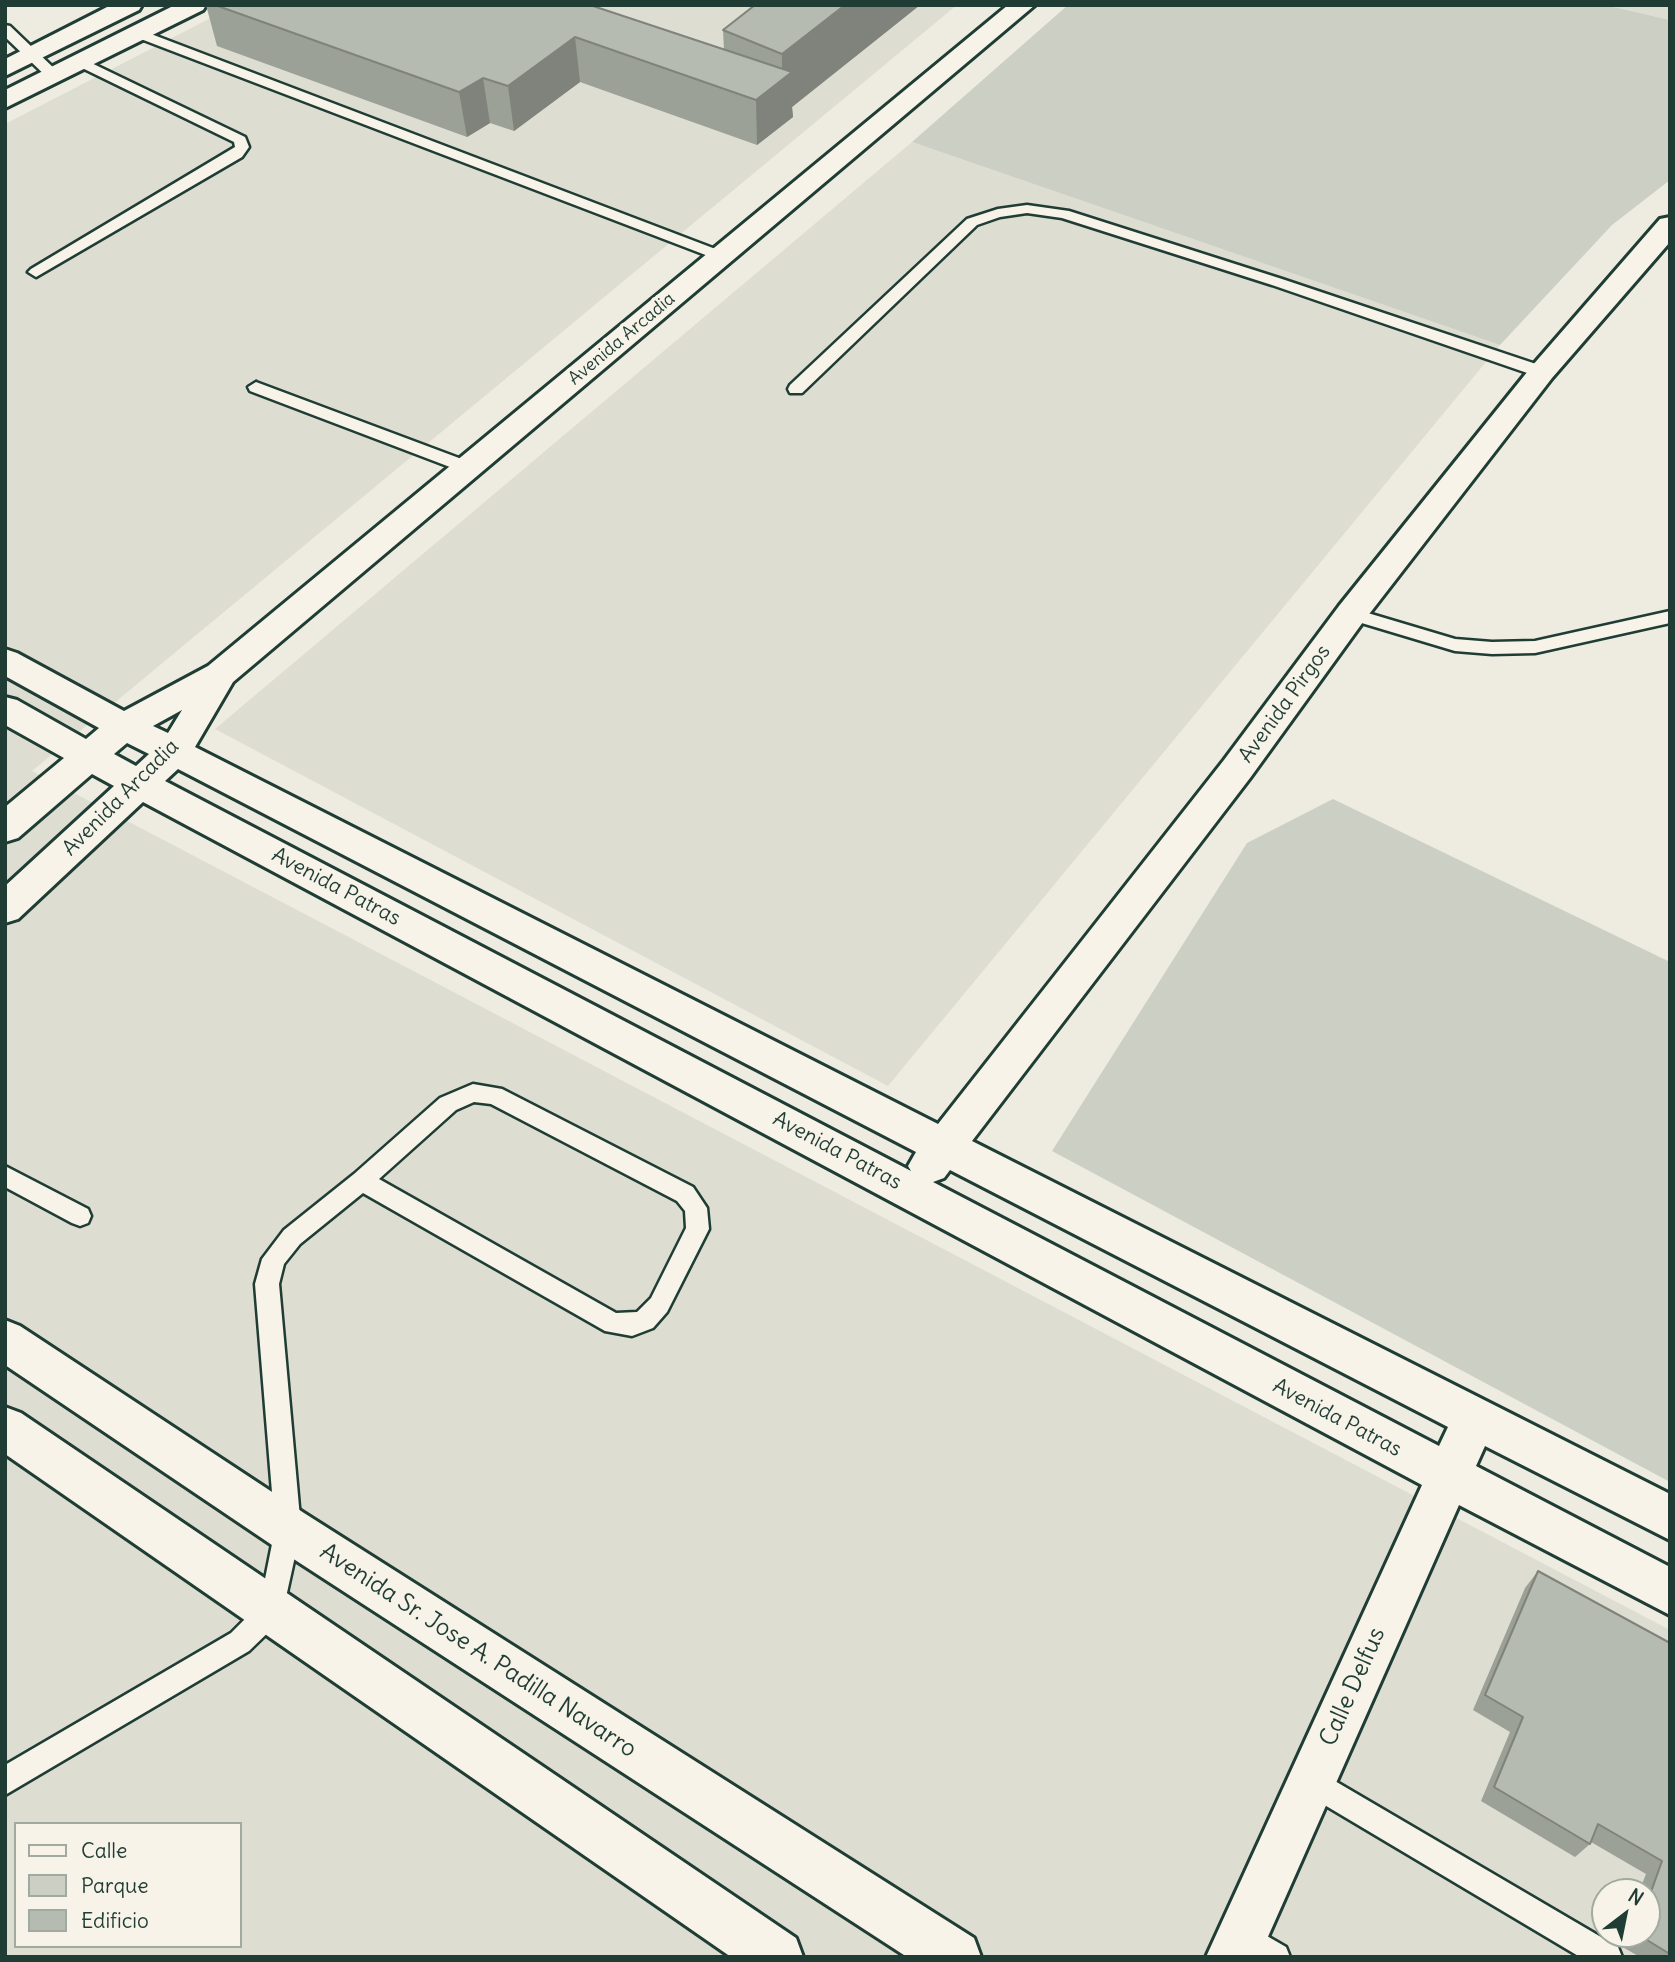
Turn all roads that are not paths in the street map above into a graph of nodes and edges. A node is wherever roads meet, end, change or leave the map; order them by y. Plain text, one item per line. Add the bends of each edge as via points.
1 (130, 5) edge
2 (194, 5) edge
3 (1023, 5) edge
4 (5, 29) edge
5 (138, 33) junction
6 (33, 55) junction
7 (82, 62) junction
8 (5, 69) edge
9 (54, 76) junction
10 (5, 100) edge
11 (1670, 225) edge
12 (721, 256) junction
13 (36, 272) dead end
14 (1542, 372) junction
15 (256, 387) dead end
16 (796, 389) dead end
17 (469, 468) junction
18 (1351, 614) junction
19 (1670, 617) edge
20 (5, 661) edge
21 (220, 674) junction
22 (5, 709) edge
23 (124, 726) junction
24 (175, 751) junction
25 (90, 756) junction
26 (139, 784) junction
27 (5, 828) edge
28 (5, 909) edge
29 (943, 1147) junction
30 (5, 1176) edge
31 (362, 1181) junction
32 (911, 1191) junction
33 (80, 1216) dead end
34 (5, 1340) edge
35 (1475, 1418) junction
36 (5, 1428) edge
37 (1448, 1477) junction
38 (1670, 1518) edge
39 (288, 1529) junction
40 (1670, 1592) edge
41 (272, 1611) junction
42 (5, 1781) edge
43 (1311, 1781) junction
44 (1250, 1949) edge
45 (777, 1957) edge
46 (955, 1957) edge
47 (1608, 1957) edge

1 - 6 street
2 - 5 street
3 - 12 street, Avenida Arcadia
4 - 6 lane
5 - 7 street
5 - 12 lane
6 - 8 street
6 - 9 lane
7 - 9 street
7 - 13 lane via 240,140 242,147
9 - 10 street
11 - 14 street, Avenida Pirgos
12 - 17 street, Avenida Arcadia
14 - 16 lane via 1064,214 1027,209 972,222
14 - 18 street, Avenida Pirgos
15 - 17 lane
17 - 21 street, Avenida Arcadia
18 - 19 lane via 1455,645 1492,648 1535,647
18 - 29 street, Avenida Pirgos via 1237,769
20 - 23 street
21 - 23 street, Avenida Arcadia
21 - 24 street, Avenida Arcadia
22 - 25 street, Avenida Patras
23 - 24 street
23 - 25 street, Avenida Arcadia
24 - 26 street, Avenida Arcadia
24 - 29 street
25 - 26 street, Avenida Patras
25 - 27 street, Avenida Arcadia
26 - 28 street, Avenida Arcadia
26 - 32 street, Avenida Patras
29 - 32 street, Avenida Pirgos
29 - 35 street
30 - 33 lane
31 - 31 lane via 613,1323 632,1325 645,1320 659,1305 698,1228 696,1208 685,1194 494,1095 472,1093 449,1104
31 - 39 lane via 292,1237 274,1259 267,1284
32 - 37 street, Avenida Patras
34 - 39 street, Avenida Sr. Jose A. Padilla Navarro
35 - 37 street, Calle Delfus
35 - 38 street
36 - 41 street
37 - 40 street, Avenida Patras
37 - 43 street, Calle Delfus
39 - 41 lane
39 - 46 street, Avenida Sr. Jose A. Padilla Navarro
41 - 42 lane via 240,1642
41 - 45 street
43 - 44 street, Calle Delfus
43 - 47 lane

